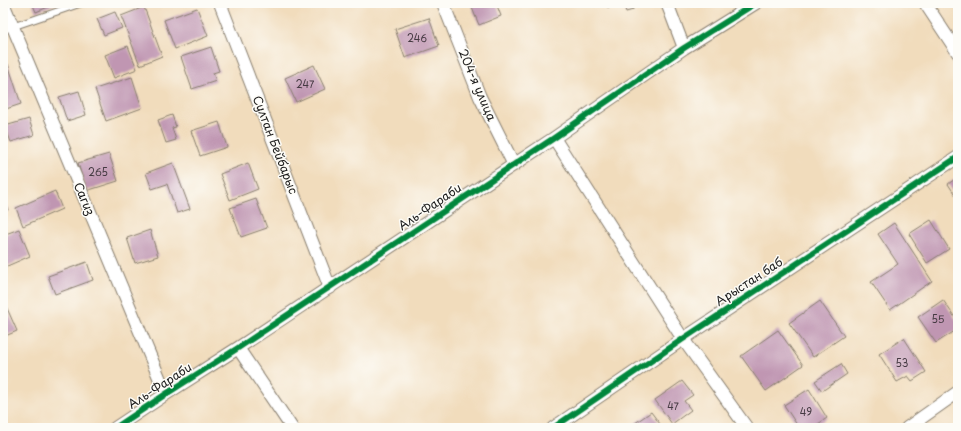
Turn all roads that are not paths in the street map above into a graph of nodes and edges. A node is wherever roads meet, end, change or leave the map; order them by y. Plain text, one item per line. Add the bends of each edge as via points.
1 (3, 3) edge
2 (82, 3) edge
3 (220, 3) edge
4 (443, 3) edge
5 (667, 3) edge
6 (756, 3) edge
7 (925, 3) edge
8 (7, 28) edge
9 (684, 48) junction
10 (958, 53) edge
11 (554, 138) junction
12 (958, 157) edge
13 (514, 165) junction
14 (330, 288) junction
15 (683, 339) junction
16 (238, 348) junction
17 (958, 392) edge
18 (166, 394) junction
19 (115, 428) edge
20 (292, 428) edge
21 (553, 428) edge
22 (747, 428) edge
23 (906, 428) edge

1 - 8 street, Сагиз
2 - 8 lane
3 - 14 street, Султан Бейбарыс
4 - 13 street, 204-я улица via 480,97
5 - 9 street
6 - 9 street, Аль-Фараби
7 - 10 street
8 - 18 street, Сагиз
9 - 11 street, Аль-Фараби
11 - 13 street, Аль-Фараби
11 - 15 street
12 - 15 street, Арыстан баб
13 - 14 street, Аль-Фараби
14 - 16 street, Аль-Фараби
15 - 21 street, Арыстан баб
15 - 22 street
16 - 18 street, Аль-Фараби
16 - 20 street
17 - 23 street
18 - 19 street, Аль-Фараби

